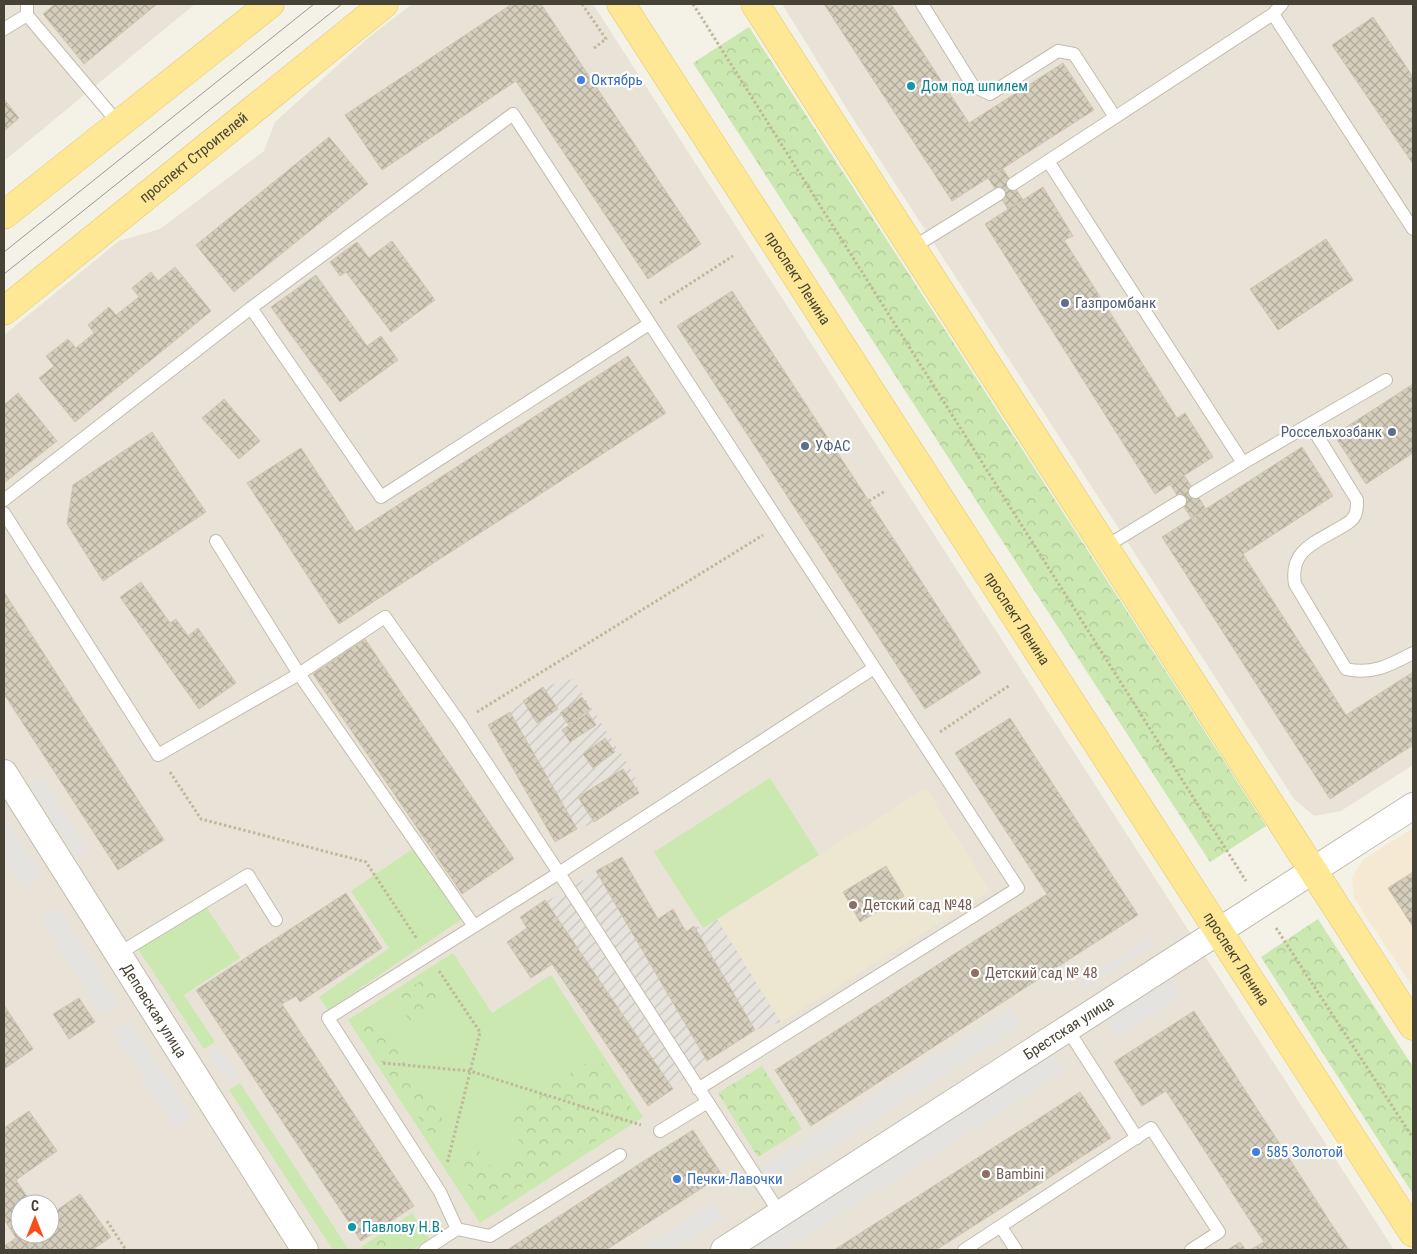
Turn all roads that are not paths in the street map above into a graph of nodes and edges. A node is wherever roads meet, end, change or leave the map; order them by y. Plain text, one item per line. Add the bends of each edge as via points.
1 (270, 4) edge
2 (384, 4) edge
3 (621, 4) edge
4 (755, 4) edge
5 (922, 4) edge
6 (1282, 4) edge
7 (27, 9) edge
8 (1273, 14) junction
9 (4, 30) edge
10 (1115, 117) junction
11 (119, 124) junction
12 (1048, 161) junction
13 (1013, 184) dead end
14 (998, 194) dead end
15 (4, 215) edge
16 (1413, 229) edge
17 (912, 248) junction
18 (251, 308) junction
19 (4, 311) edge
20 (646, 319) junction
21 (1386, 380) dead end
22 (1310, 424) junction
23 (1243, 463) junction
24 (1195, 492) dead end
25 (4, 500) edge
26 (1180, 501) dead end
27 (4, 513) edge
28 (216, 541) dead end
29 (1105, 547) junction
30 (1413, 653) edge
31 (874, 668) junction
32 (299, 674) junction
33 (4, 773) edge
34 (1413, 806) edge
35 (1314, 871) junction
36 (559, 873) junction
37 (276, 920) dead end
38 (474, 926) junction
39 (1220, 932) junction
40 (118, 954) junction
41 (1413, 1026) edge
42 (1068, 1030) junction
43 (698, 1089) junction
44 (706, 1103) junction
45 (660, 1131) road end
46 (1137, 1138) junction
47 (620, 1155) dead end
48 (781, 1214) junction
49 (1000, 1227) junction
50 (457, 1228) junction
51 (1413, 1233) edge
52 (304, 1250) edge
53 (424, 1250) edge
54 (724, 1250) edge
55 (964, 1250) edge
56 (1016, 1250) edge
57 (1191, 1250) edge

1 - 11 main road
2 - 19 main road, проспект Строителей
3 - 39 main road, проспект Ленина
4 - 17 main road
5 - 10 lane via 973,86 990,94 1058,51 1074,54
6 - 8 lane
7 - 9 lane
7 - 11 lane
8 - 10 lane
8 - 16 lane
10 - 12 lane
11 - 15 main road
12 - 13 lane
12 - 23 lane
14 - 17 lane
17 - 29 main road
18 - 20 lane via 381,497
18 - 20 lane via 513,114
18 - 25 lane
20 - 31 lane
21 - 22 lane
22 - 23 lane
22 - 30 lane via 1357,500 1356,512 1351,521 1296,559 1292,570 1295,584 1346,669 1364,673
23 - 24 lane
26 - 29 lane
27 - 32 lane via 158,755
28 - 32 lane
29 - 35 main road
31 - 36 lane
31 - 43 lane via 1018,888
32 - 36 lane via 385,617
32 - 38 lane
33 - 40 street, Деповская улица
34 - 35 street, Брестская улица
35 - 39 street, Брестская улица
35 - 41 main road
36 - 38 lane
36 - 43 lane
37 - 40 lane via 248,875
38 - 50 lane via 328,1018 440,1192
39 - 42 street, Брестская улица
39 - 51 main road, проспект Ленина
40 - 52 street, Деповская улица
42 - 46 lane
42 - 48 street, Брестская улица
43 - 44 lane
44 - 45 lane
44 - 48 lane
46 - 49 lane
46 - 57 lane via 1151,1128 1219,1232
47 - 50 lane via 490,1236
48 - 54 street, Брестская улица
49 - 55 lane
49 - 56 lane
50 - 53 lane

